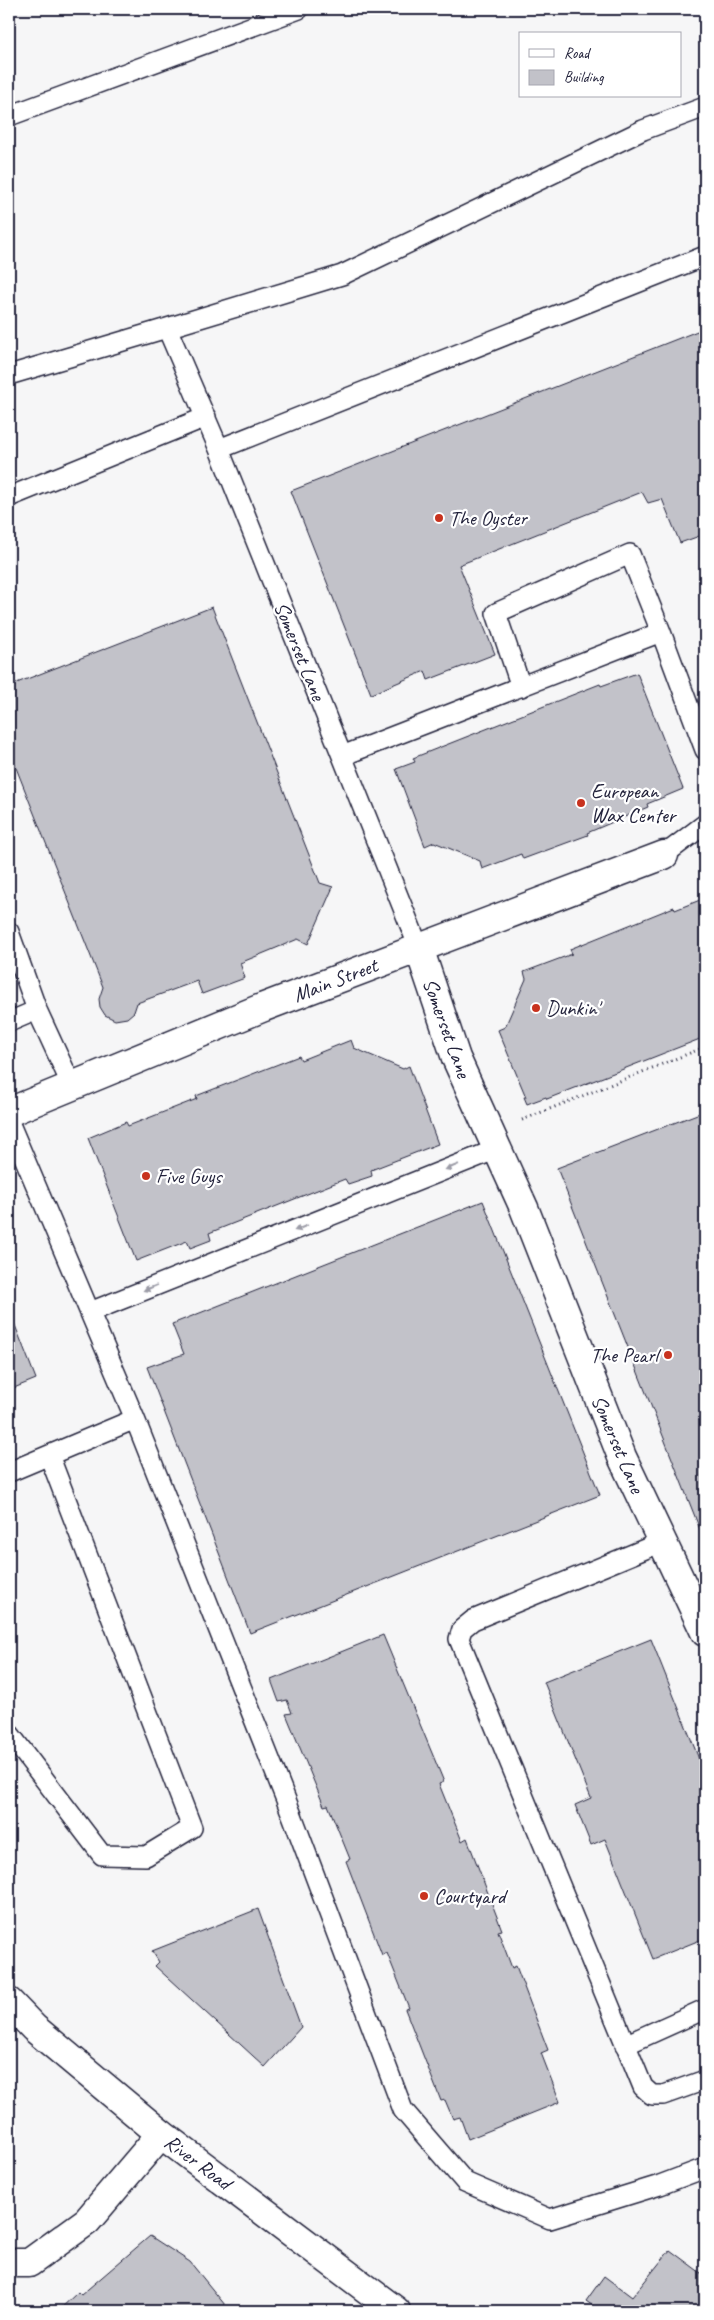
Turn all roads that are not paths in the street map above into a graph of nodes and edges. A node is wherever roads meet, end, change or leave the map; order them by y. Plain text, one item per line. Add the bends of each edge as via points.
1 (299, 9) edge
2 (705, 107) edge
3 (9, 116) edge
4 (705, 256) edge
5 (167, 328) junction
6 (9, 375) edge
7 (206, 416) junction
8 (219, 449) junction
9 (9, 497) edge
10 (661, 632) junction
11 (521, 686) junction
12 (705, 750) edge
13 (342, 756) junction
14 (705, 824) edge
15 (664, 855) joint
16 (9, 932) edge
17 (419, 948) junction
18 (37, 1010) junction
19 (9, 1022) edge
20 (72, 1086) junction
21 (9, 1112) edge
22 (9, 1122) edge
23 (494, 1141) junction
24 (90, 1312) junction
25 (135, 1419) junction
26 (49, 1456) junction
27 (9, 1472) edge
28 (662, 1542) junction
29 (705, 1632) edge
30 (9, 1733) edge
31 (9, 2002) edge
32 (705, 2009) edge
33 (626, 2045) junction
34 (705, 2080) edge
35 (161, 2134) junction
36 (705, 2168) edge
37 (9, 2262) edge
38 (396, 2311) edge

1 - 3 lane
2 - 5 lane via 643,130 342,275
4 - 8 lane
5 - 6 lane
5 - 7 lane, Somerset Lane
7 - 8 lane, Somerset Lane
7 - 9 lane
8 - 13 lane, Somerset Lane
10 - 11 lane
10 - 11 lane via 630,554 496,613
10 - 12 lane
11 - 13 lane
13 - 17 lane, Somerset Lane
14 - 15 lane
15 - 17 street, Main Street
16 - 18 lane
17 - 20 street, Main Street
17 - 23 street, Somerset Lane via 456,1058
18 - 19 lane
18 - 20 lane
20 - 21 street, Main Street
22 - 24 lane
23 -> 24 lane
23 - 28 street, Somerset Lane via 524,1208 622,1457
24 - 25 lane
25 - 26 lane
25 - 36 lane via 292,1815 403,2110 465,2182 550,2219
26 - 27 lane
26 - 30 lane via 192,1828 146,1856 102,1855
28 - 29 street, Somerset Lane
28 - 33 lane via 472,1620 462,1629 459,1639
31 - 35 street, River Road via 34,2028
32 - 33 lane
33 - 34 lane via 643,2087 652,2095 663,2095
35 - 37 street via 87,2220 29,2263
35 - 38 street, River Road

